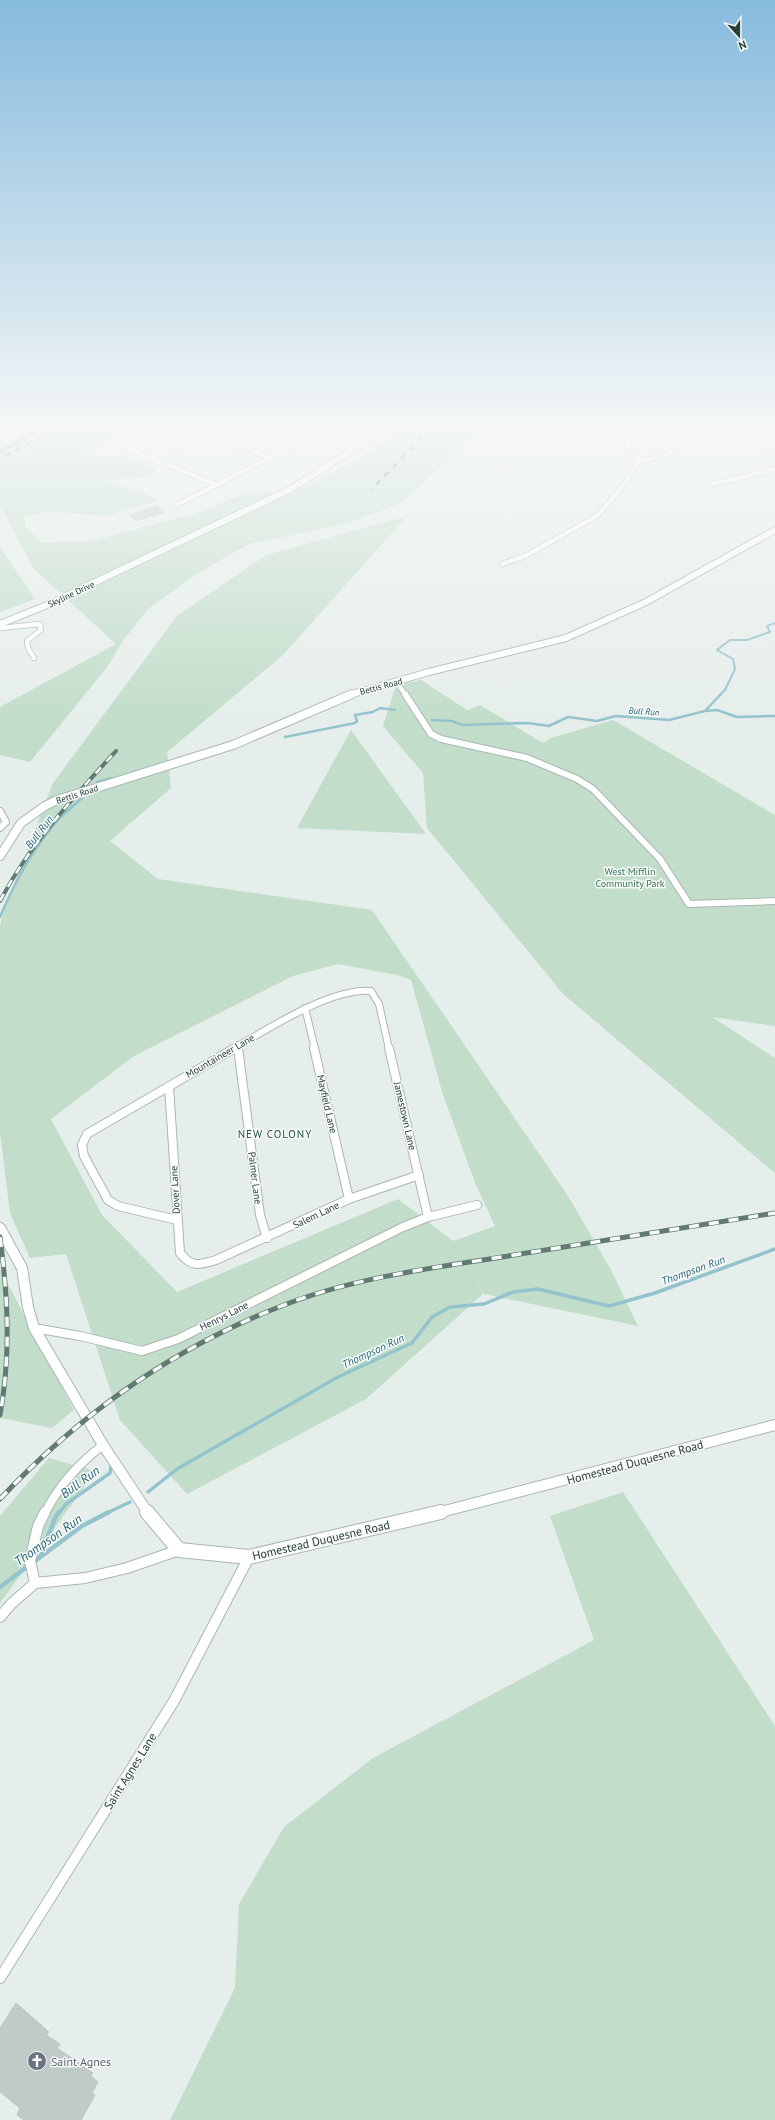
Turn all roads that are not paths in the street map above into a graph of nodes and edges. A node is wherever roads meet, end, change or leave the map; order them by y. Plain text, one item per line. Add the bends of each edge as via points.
1 (220, 523) edge
2 (585, 523) edge
3 (775, 530) edge
4 (502, 564) dead end
5 (0, 624) edge
6 (0, 628) edge
7 (34, 658) dead end
8 (396, 682) junction
9 (0, 811) edge
10 (0, 828) edge
11 (0, 856) edge
12 (775, 901) edge
13 (371, 991) joint
14 (305, 1008) junction
15 (238, 1045) junction
16 (169, 1086) junction
17 (419, 1175) junction
18 (349, 1199) junction
19 (477, 1205) dead end
20 (428, 1217) junction
21 (177, 1220) junction
22 (0, 1228) edge
23 (267, 1238) junction
24 (216, 1260) joint
25 (34, 1328) junction
26 (775, 1425) edge
27 (103, 1445) junction
28 (179, 1550) junction
29 (249, 1557) junction
30 (35, 1583) junction
31 (0, 1618) edge
32 (0, 1978) edge

1 - 5 street, Skyline Drive via 48,605
2 - 4 street via 552,543
3 - 8 street, Bettis Road via 651,599 574,635 546,645
6 - 7 street via 40,624 41,630 28,637 26,641 26,647
8 - 11 street, Bettis Road, bridge via 333,700 254,737 195,760 67,796 45,806 21,823
8 - 12 street via 431,734 441,739 527,758 577,779 592,789 660,859 689,904
9 - 10 street via 6,822
13 - 14 street, Mountaineer Lane via 359,990
13 - 17 street, Jamestown Lane via 379,1004
14 - 15 street, Mountaineer Lane
14 - 18 street, Mayfield Lane
15 - 16 street, Mountaineer Lane
15 - 23 street, Palmer Lane via 260,1215
16 - 21 street, Dover Lane
16 - 21 street, Mountaineer Lane via 88,1134 82,1145 84,1156 108,1200 118,1206
17 - 18 street, Salem Lane
17 - 20 street, Jamestown Lane
18 - 23 street, Salem Lane
19 - 20 street
20 - 25 street, Henrys Lane via 402,1227 178,1339 142,1351
21 - 24 street, Dover Lane via 180,1253 187,1262 200,1265
22 - 25 street via 22,1268
23 - 24 street, Salem Lane
25 - 27 street
26 - 29 street, Homestead Duquesne Road via 427,1516
27 - 28 street via 141,1505
27 - 30 street via 82,1461 54,1492 38,1526 31,1565
28 - 29 street, Homestead Duquesne Road
28 - 30 street via 127,1568 84,1578
29 - 32 street, Saint Agnes Lane via 174,1701
30 - 31 street via 11,1604

